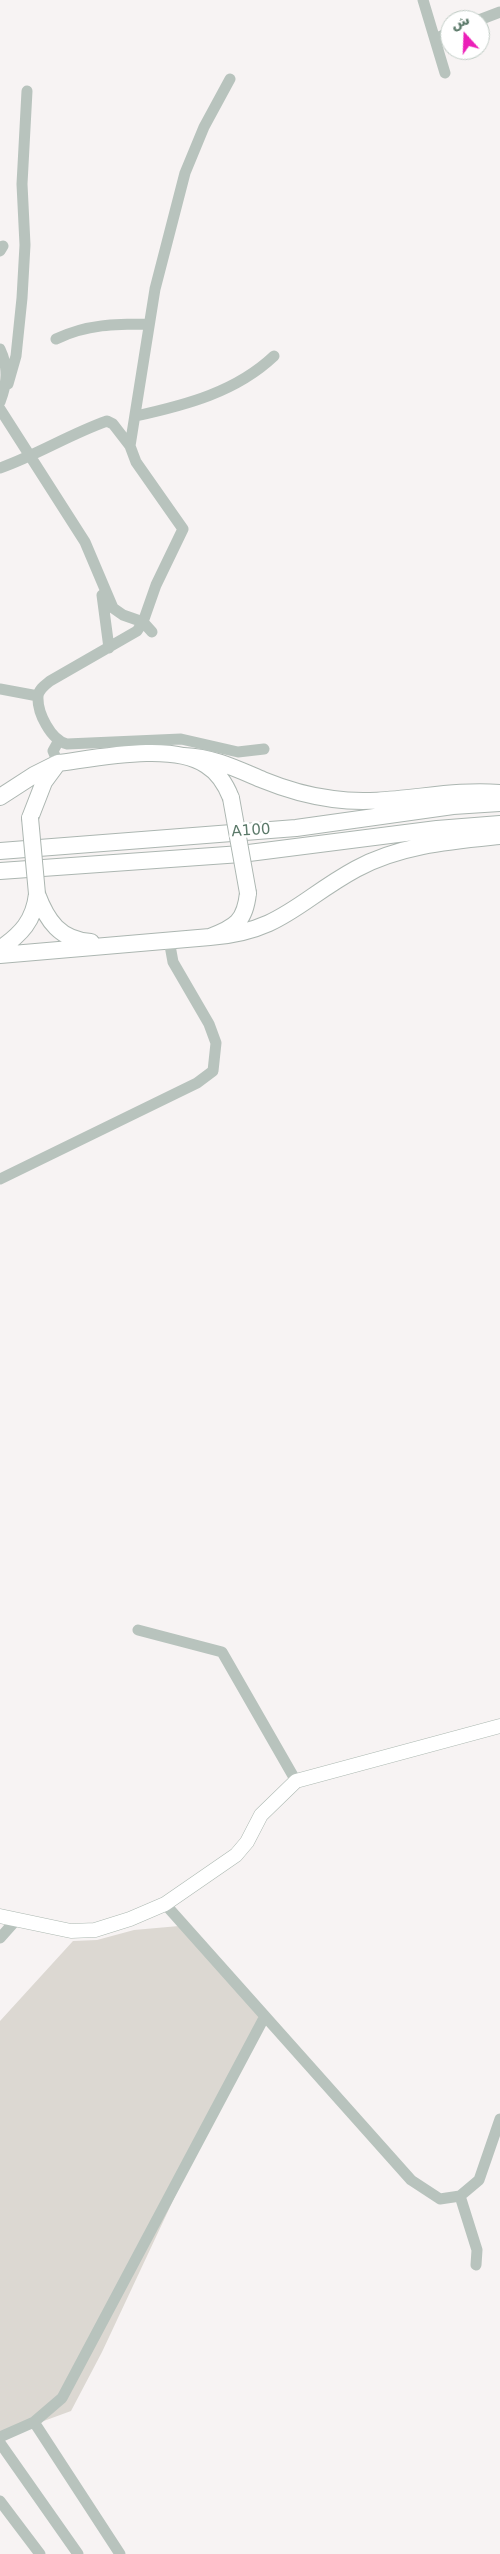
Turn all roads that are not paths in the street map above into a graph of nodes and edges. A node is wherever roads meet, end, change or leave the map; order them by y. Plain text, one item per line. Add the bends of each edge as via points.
1 (423, 0) edge
2 (440, 36) edge
3 (434, 38) junction
4 (445, 73) dead end
5 (230, 80) dead end
6 (27, 91) dead end
7 (150, 324) junction
8 (56, 339) dead end
9 (0, 349) edge
10 (274, 356) dead end
11 (8, 384) junction
12 (0, 402) edge
13 (2, 415) edge
14 (136, 416) junction
15 (130, 446) junction
16 (32, 457) junction
17 (0, 468) edge
18 (100, 581) junction
19 (143, 622) junction
20 (152, 632) dead end
21 (109, 648) junction
22 (0, 690) edge
23 (38, 696) junction
24 (58, 742) junction
25 (264, 749) dead end
26 (184, 756) junction
27 (58, 763) junction
28 (500, 793) edge
29 (0, 797) edge
30 (500, 803) edge
31 (500, 824) edge
32 (500, 836) edge
33 (0, 851) edge
34 (0, 871) edge
35 (37, 894) junction
36 (210, 937) junction
37 (169, 940) junction
38 (120, 943) junction
39 (0, 949) edge
40 (0, 955) edge
41 (0, 1179) edge
42 (138, 1630) dead end
43 (500, 1726) edge
44 (296, 1781) junction
45 (166, 1904) junction
46 (0, 1916) edge
47 (16, 1920) junction
48 (0, 1938) edge
49 (265, 2016) junction
50 (500, 2119) edge
51 (460, 2196) junction
52 (476, 2265) dead end
53 (34, 2422) junction
54 (0, 2437) edge
55 (0, 2443) edge
56 (0, 2501) edge
57 (40, 2554) edge
58 (78, 2554) edge
59 (120, 2554) edge

1 - 3 street
2 - 3 street
3 - 4 street
5 - 7 street via 204,127 185,173 155,289
6 - 11 street via 22,184 25,245 16,356
7 - 8 street via 104,324
7 - 14 street
9 - 11 street
10 - 14 street via 258,371 209,396
11 - 12 street
13 - 16 street
14 - 15 street
15 - 16 street via 113,424 106,421 77,431
15 - 19 street via 136,462 183,529 156,585
16 - 17 street
16 - 18 street via 85,542
18 - 19 street via 113,608
18 - 21 street
19 - 20 street
19 - 21 street via 137,631
21 - 23 street via 41,688
22 - 23 street
23 - 24 street via 42,714
24 - 25 street via 180,739 238,752
24 - 27 street via 53,751
26 - 27 highway via 142,754
26 - 28 highway via 206,757 285,788 334,799 390,801 458,793
26 - 36 highway, bridge via 205,764 226,785 248,893 247,908 241,919 231,929
27 - 29 highway
27 - 35 highway, bridge via 44,782 30,818
30 - 33 highway, A100 / A100 via 453,806 296,828
31 - 34 highway, A100 / A100 via 241,854
32 - 36 highway via 393,853 355,869 288,915 262,927 234,935
35 - 38 highway via 45,915 56,929 67,936 78,941
35 - 39 highway via 35,911 26,925 16,938
36 - 37 highway
37 - 38 highway
37 - 41 street via 173,962 209,1024 216,1043 213,1071 196,1083
38 - 40 highway
42 - 44 street via 222,1652
43 - 44 main road
44 - 45 main road via 261,1815 236,1855
45 - 47 main road via 95,1930 71,1931
45 - 49 street
46 - 47 main road
47 - 48 street
49 - 51 street via 411,2180 440,2199
49 - 53 street via 62,2398
50 - 51 street via 478,2180
51 - 52 street via 477,2250
53 - 54 street
53 - 59 street
55 - 58 street
56 - 57 street

